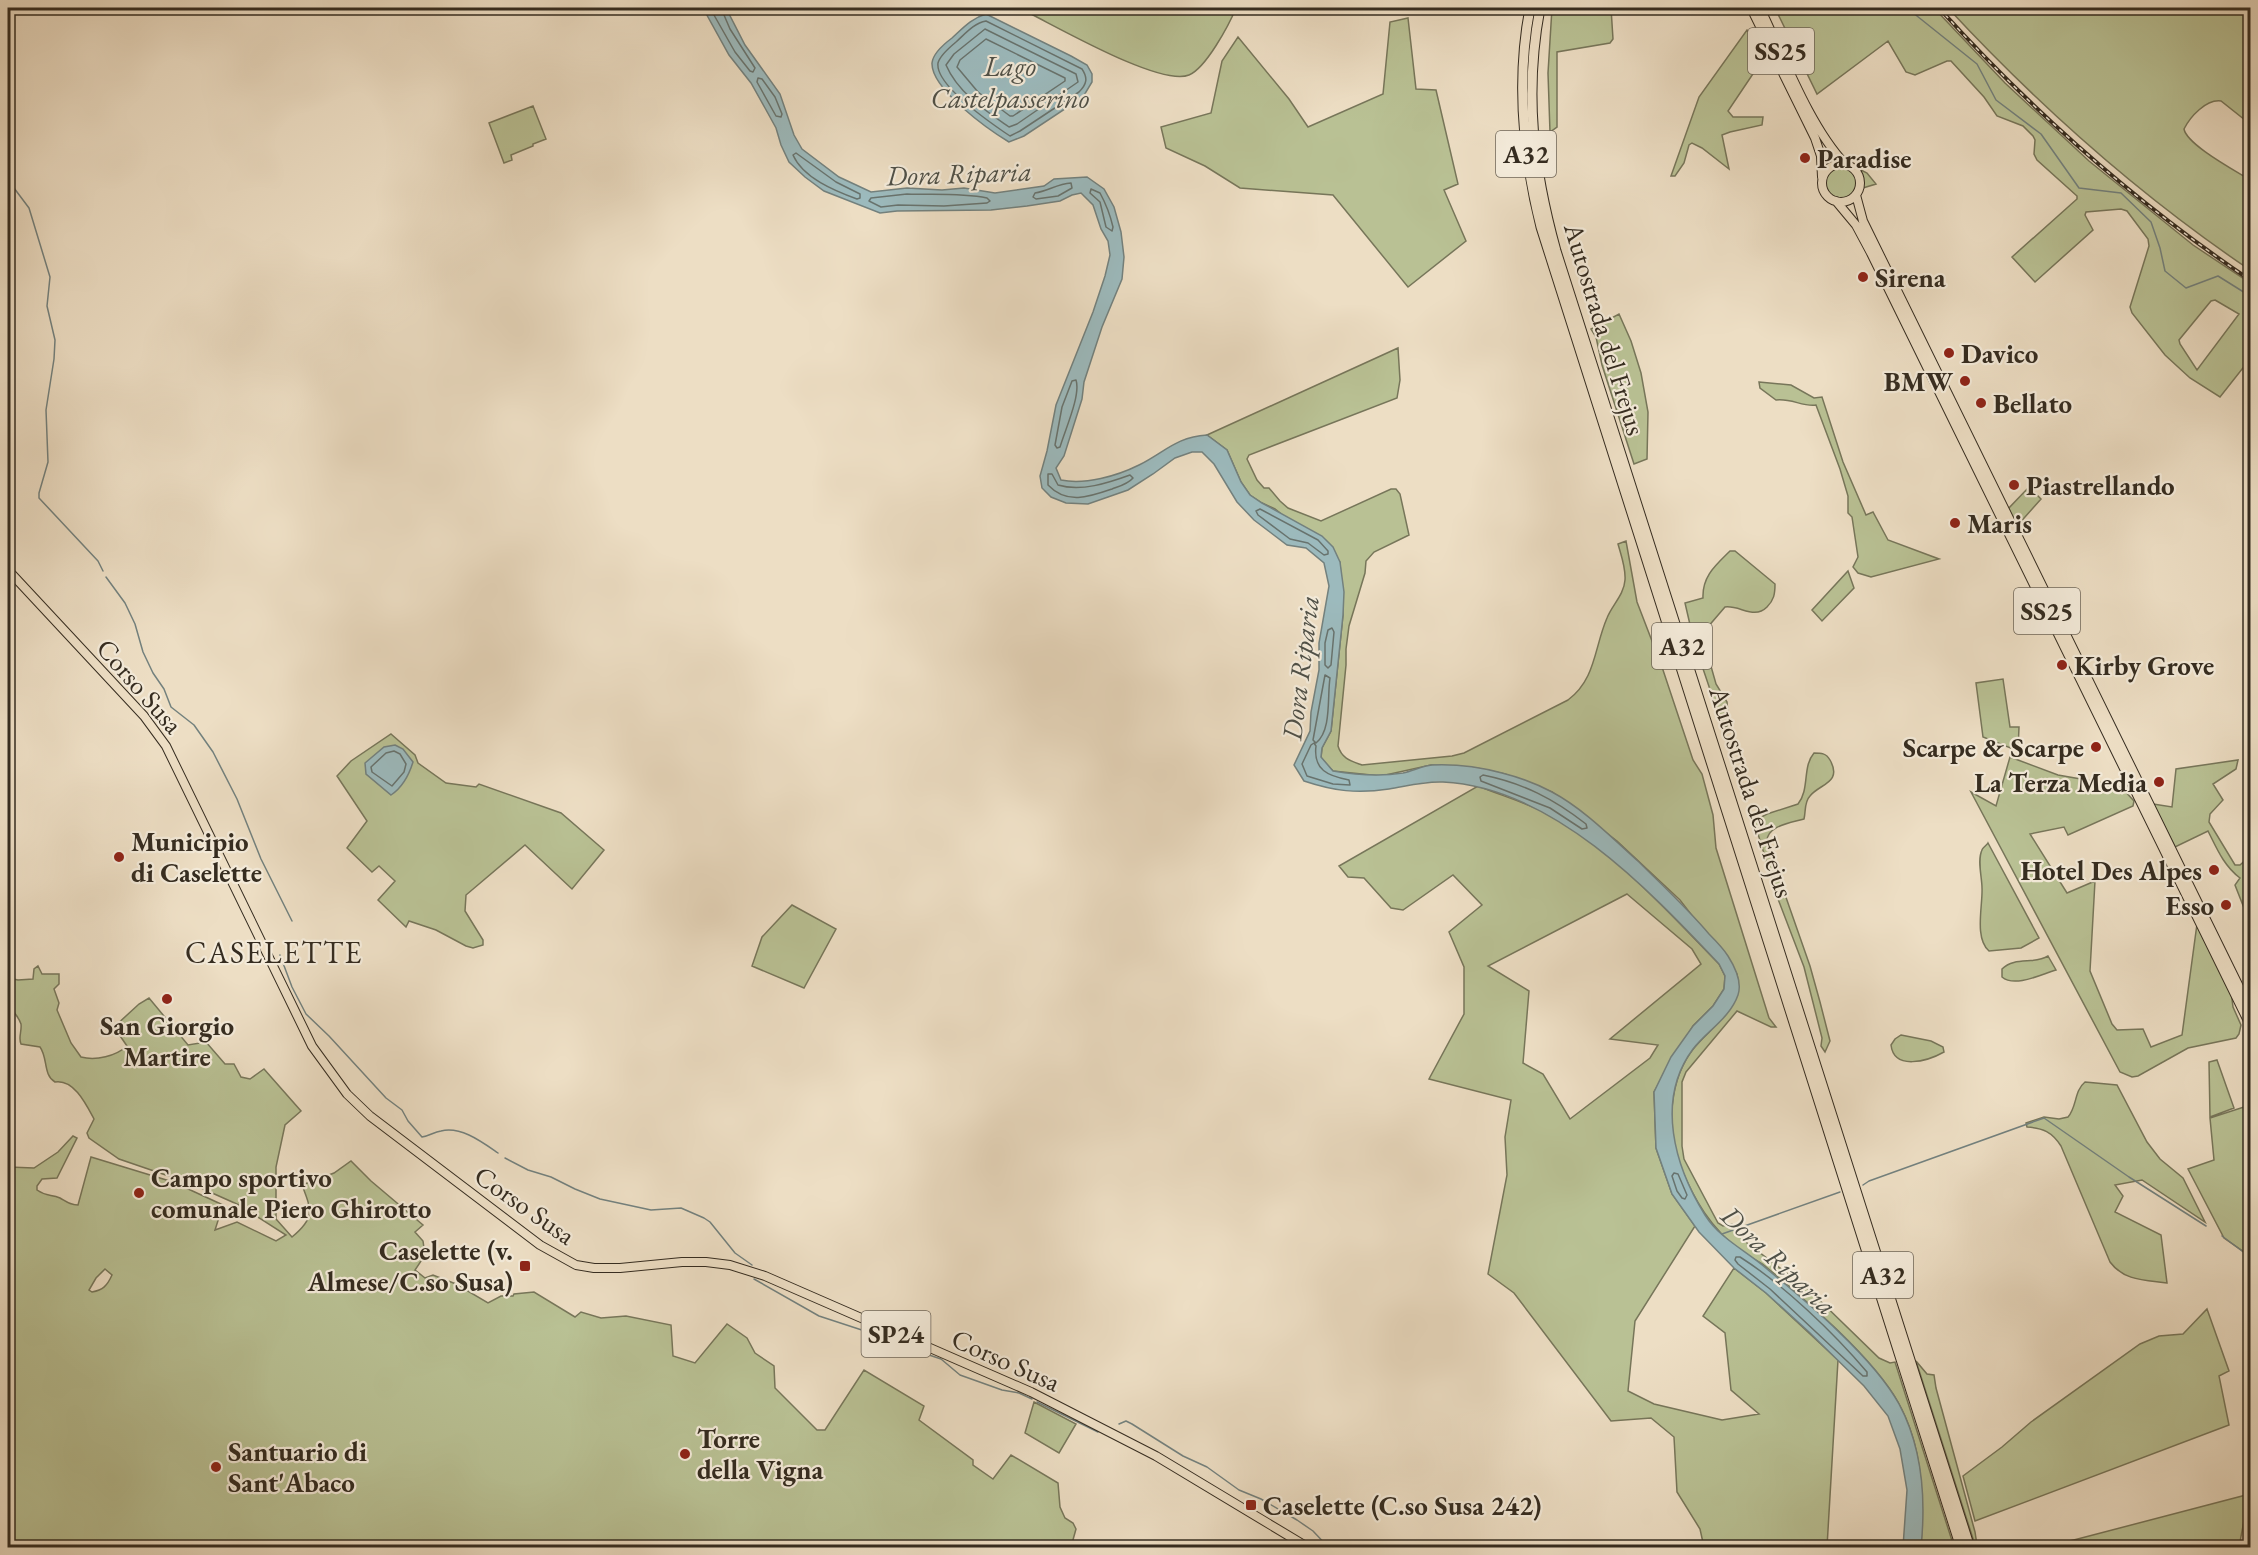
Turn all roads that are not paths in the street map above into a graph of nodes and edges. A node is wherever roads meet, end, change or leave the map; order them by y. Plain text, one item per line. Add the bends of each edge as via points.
1 (1530, 8) edge
2 (1540, 8) edge
3 (1751, 8) edge
4 (1760, 8) edge
5 (1817, 134) junction
6 (1845, 164) junction
7 (1822, 177) junction
8 (1856, 195) junction
9 (1836, 201) junction
10 (8, 570) edge
11 (1792, 1003) junction
12 (2250, 1009) edge
13 (2250, 1025) edge
14 (1309, 1548) edge
15 (1961, 1548) edge
16 (1970, 1548) edge

1 - 11 highway, Autostrada del Frejus / A32 via 1524,125 1541,227
2 - 11 highway, Autostrada del Frejus / A32 via 1532,64 1532,125 1548,221
3 - 5 main road, SS25
4 - 5 main road, SS25
5 - 6 main road, SS25
5 - 7 main road, SS25
6 - 7 main road via 1829,167
6 - 8 main road, SS25 via 1859,175
7 - 9 main road, SS25 via 1826,195
8 - 9 main road via 1849,201
8 - 12 main road, SS25 via 1863,221
9 - 13 main road, SS25 via 1856,225 1871,253
10 - 14 main road, Corso Susa / SP24 via 144,716 166,746 305,1032 328,1070 370,1116 466,1190 540,1245 576,1265 621,1268 706,1262 765,1276 1031,1392 1156,1456
11 - 15 highway, Autostrada del Frejus / A32
11 - 16 highway, Autostrada del Frejus / A32

